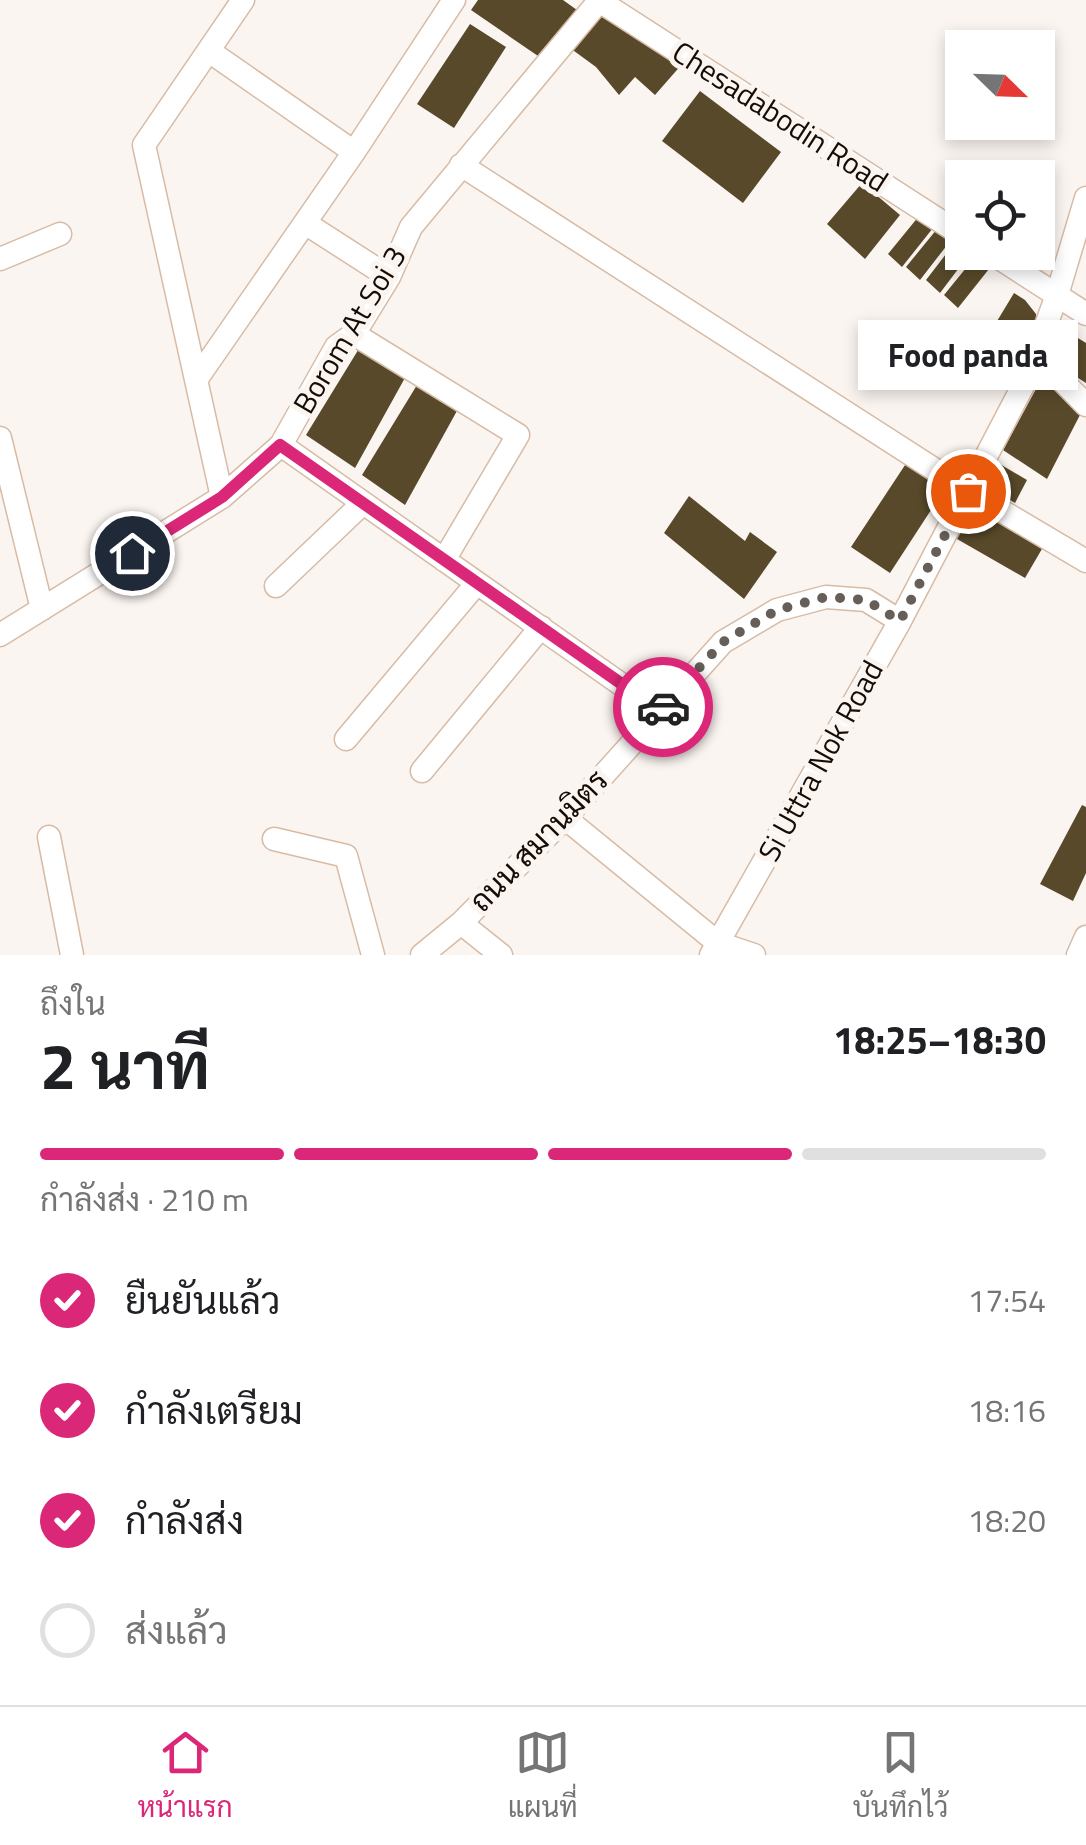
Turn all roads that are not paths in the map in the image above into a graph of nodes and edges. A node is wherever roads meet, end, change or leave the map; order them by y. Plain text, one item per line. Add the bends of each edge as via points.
1 (243, 0) edge
2 (454, 0) edge
3 (599, 0) edge
4 (633, 10) edge
5 (209, 50) junction
6 (354, 152) junction
7 (461, 165) junction
8 (1086, 198) edge
9 (945, 222) edge
10 (305, 223) junction
11 (60, 234) dead end
12 (0, 259) edge
13 (1018, 270) edge
14 (389, 277) junction
15 (1057, 295) junction
16 (1086, 314) edge
17 (354, 334) junction
18 (1036, 354) junction
19 (196, 380) junction
20 (1086, 405) edge
21 (0, 438) edge
22 (280, 445) junction
23 (968, 491) junction
24 (222, 497) junction
25 (363, 503) junction
26 (444, 560) junction
27 (1086, 561) edge
28 (477, 583) junction
29 (276, 586) dead end
30 (42, 609) junction
31 (900, 621) junction
32 (541, 628) junction
33 (0, 634) edge
34 (659, 710) junction
35 (346, 739) dead end
36 (422, 771) dead end
37 (565, 818) junction
38 (49, 838) dead end
39 (274, 838) dead end
40 (461, 922) junction
41 (1086, 937) edge
42 (715, 949) edge
43 (72, 955) edge
44 (373, 955) edge
45 (422, 955) edge
46 (501, 955) edge
47 (754, 955) edge
48 (1078, 955) edge

1 - 5 street
2 - 6 street
3 - 4 street, Chesadabodin Road
3 - 7 street, Borom At Soi 3
4 - 9 street, Chesadabodin Road
5 - 6 street
5 - 19 street via 144,146
6 - 10 street
7 - 14 street, Borom At Soi 3 via 412,226
7 - 23 street
8 - 15 street, Si Uttra Nok Road
10 - 14 street
10 - 19 street
11 - 12 street
13 - 15 street
14 - 17 street, Borom At Soi 3
15 - 16 street
15 - 18 street, Si Uttra Nok Road
17 - 22 street, Borom At Soi 3 via 336,348
17 - 26 street via 518,435
18 - 20 street
18 - 23 street, Si Uttra Nok Road
19 - 24 street
21 - 30 street
22 - 24 street, Borom At Soi 3
22 - 25 street
23 - 27 street
23 - 31 street, Si Uttra Nok Road
24 - 30 street, Borom At Soi 3
25 - 26 street
25 - 29 street
26 - 28 street
28 - 32 street
28 - 35 street
30 - 33 street, Borom At Soi 3
31 - 34 street, ถนน สมานมิตร via 866,600 826,597 777,610 723,642
31 - 42 street, Si Uttra Nok Road
32 - 34 street
32 - 36 street
34 - 37 street, ถนน สมานมิตร
37 - 40 street, ถนน สมานมิตร
37 - 42 street
38 - 43 street
39 - 44 street via 346,856
40 - 45 street, ถนน สมานมิตร
40 - 46 street
41 - 48 street
42 - 47 street

